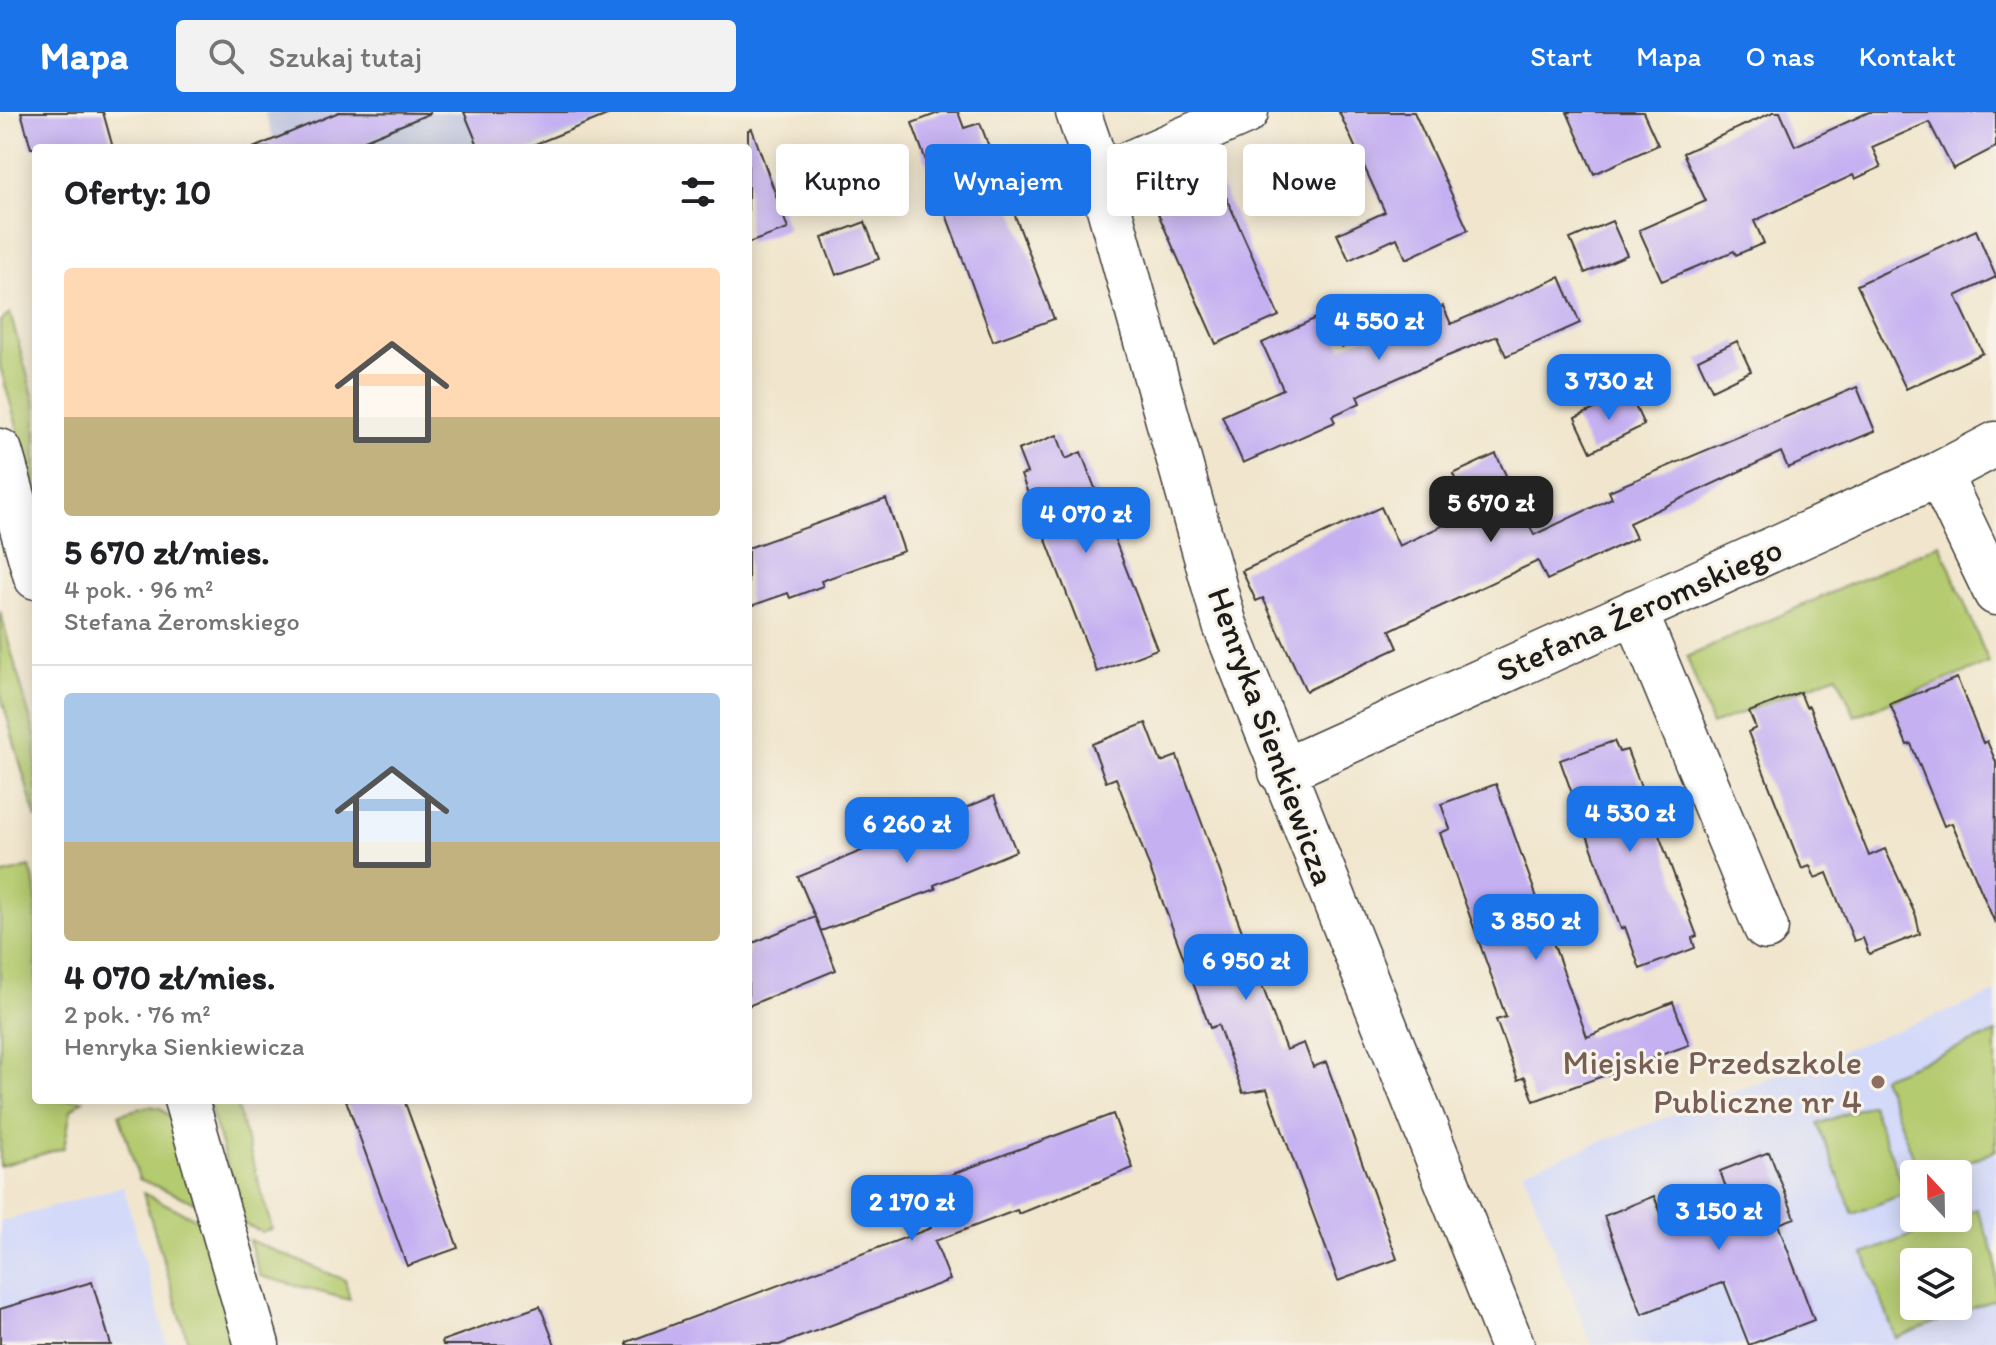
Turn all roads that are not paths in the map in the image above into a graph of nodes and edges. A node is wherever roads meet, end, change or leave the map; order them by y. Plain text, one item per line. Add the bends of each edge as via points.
1 (1078, 112) edge
2 (1246, 112) edge
3 (1100, 176) junction
4 (1996, 444) edge
5 (0, 451) edge
6 (1939, 474) junction
7 (32, 563) edge
8 (1996, 593) edge
9 (1635, 611) junction
10 (1281, 772) junction
11 (1766, 928) dead end
12 (187, 1104) edge
13 (257, 1345) edge
14 (1512, 1345) edge

1 - 3 street, Henryka Sienkiewicza
2 - 3 street
3 - 10 street, Henryka Sienkiewicza via 1225,625
4 - 6 street, Stefana Żeromskiego
5 - 7 street
6 - 8 street
6 - 9 street, Stefana Żeromskiego
9 - 10 street, Stefana Żeromskiego
9 - 11 street
10 - 14 street, Henryka Sienkiewicza
12 - 13 street

